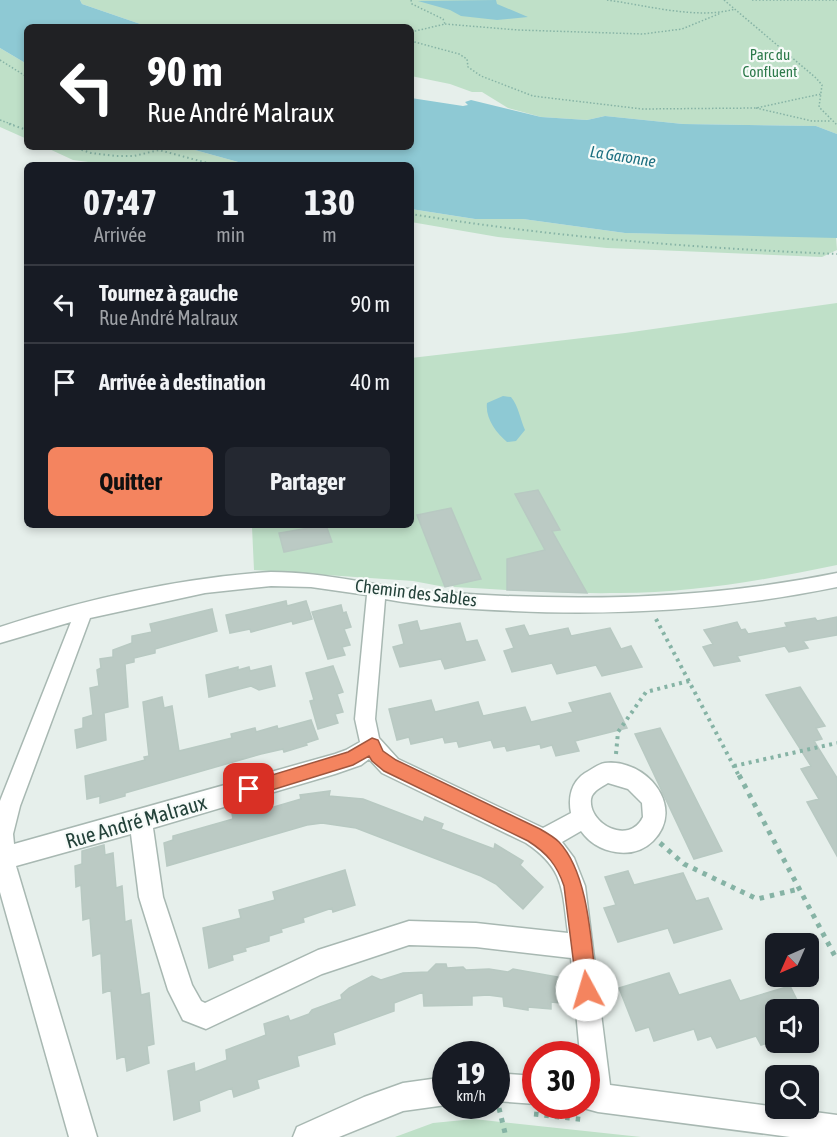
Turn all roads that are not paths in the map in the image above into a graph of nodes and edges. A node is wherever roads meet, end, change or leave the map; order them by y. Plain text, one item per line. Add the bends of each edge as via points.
1 (837, 580) edge
2 (377, 590) junction
3 (81, 613) junction
4 (0, 635) edge
5 (372, 746) junction
6 (584, 818) junction
7 (141, 821) junction
8 (542, 840) junction
9 (1, 858) edge
10 (582, 948) junction
11 (589, 1041) edge
12 (432, 1099) edge
13 (600, 1106) edge
14 (837, 1129) edge
15 (83, 1137) edge
16 (308, 1137) edge

1 - 2 street, Chemin des Sables via 697,602 648,604 444,600
2 - 3 street, Chemin des Sables via 292,579 227,582
2 - 5 street via 365,719
3 - 4 street, Chemin des Sables
3 - 9 street via 81,622 9,806
5 - 7 street, Rue André Malraux via 353,758
5 - 8 street via 390,766
6 - 6 street via 580,799 588,782 604,773 635,780 650,795 655,815 648,832 620,843 599,835
6 - 8 street
7 - 9 street, Rue André Malraux
7 - 10 street via 151,897 181,990 192,1011 206,1016 318,963 409,933 476,935
8 - 10 street via 566,866 573,886
9 - 15 street
10 - 11 street
12 - 16 street via 403,1097
13 - 14 street

